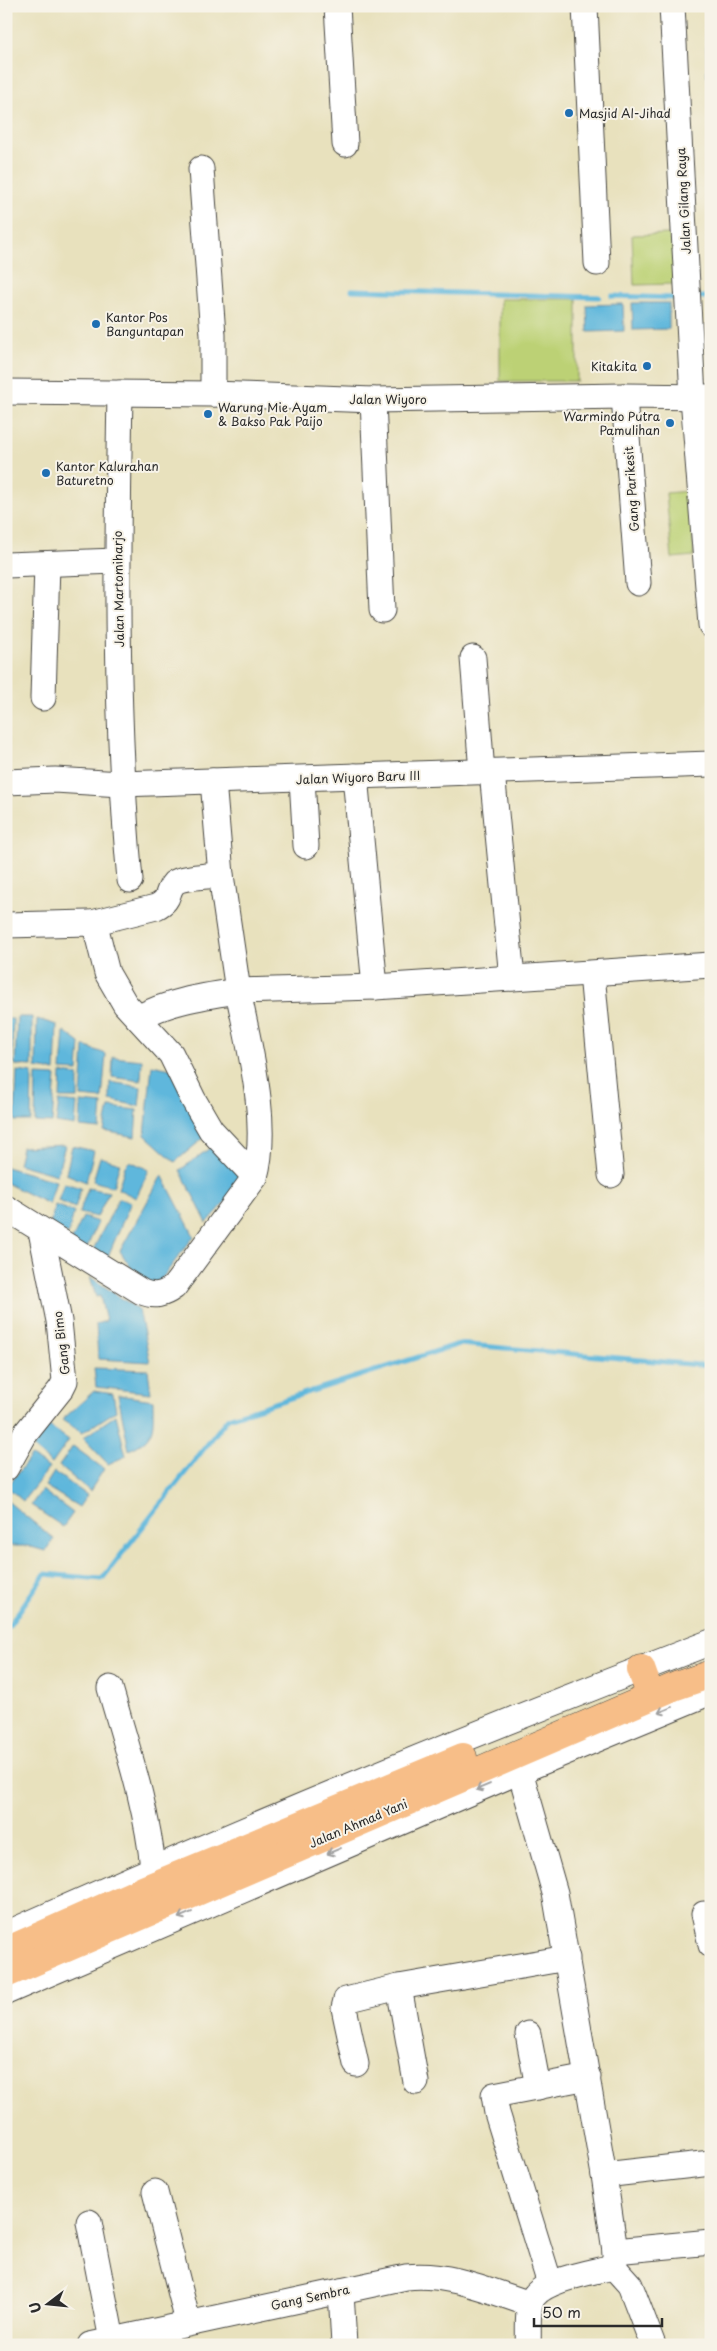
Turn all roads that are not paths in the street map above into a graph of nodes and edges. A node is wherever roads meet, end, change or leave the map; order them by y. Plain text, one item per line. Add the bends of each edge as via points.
1 (337, 6) edge
2 (585, 6) edge
3 (672, 6) edge
4 (345, 144) dead end
5 (201, 169) dead end
6 (597, 263) dead end
7 (6, 392) edge
8 (120, 393) junction
9 (213, 394) junction
10 (624, 396) junction
11 (702, 397) edge
12 (373, 400) junction
13 (117, 561) junction
14 (47, 564) junction
15 (6, 565) edge
16 (638, 583) dead end
17 (382, 610) dead end
18 (711, 623) edge
19 (473, 658) dead end
20 (43, 698) dead end
21 (711, 764) edge
22 (487, 772) junction
23 (356, 776) junction
24 (302, 779) junction
25 (213, 781) junction
26 (6, 782) edge
27 (121, 784) junction
28 (306, 846) dead end
29 (221, 875) junction
30 (130, 880) dead end
31 (92, 923) junction
32 (6, 925) edge
33 (711, 965) edge
34 (592, 974) junction
35 (512, 978) junction
36 (376, 988) junction
37 (238, 991) junction
38 (138, 1018) junction
39 (611, 1175) dead end
40 (255, 1177) junction
41 (6, 1208) edge
42 (41, 1231) junction
43 (6, 1468) edge
44 (711, 1642) edge
45 (711, 1659) edge
46 (711, 1674) edge
47 (644, 1676) junction
48 (110, 1688) dead end
49 (711, 1692) edge
50 (520, 1771) junction
51 (153, 1868) junction
52 (704, 1914) dead end
53 (6, 1934) edge
54 (711, 1945) edge
55 (6, 1951) edge
56 (567, 1958) junction
57 (6, 1974) edge
58 (399, 1988) junction
59 (6, 1992) edge
60 (528, 2034) dead end
61 (356, 2064) dead end
62 (588, 2077) junction
63 (416, 2082) dead end
64 (538, 2087) junction
65 (711, 2163) edge
66 (604, 2174) junction
67 (155, 2192) dead end
68 (89, 2222) dead end
69 (711, 2242) edge
70 (614, 2258) junction
71 (550, 2284) junction
72 (341, 2291) junction
73 (530, 2304) junction
74 (188, 2322) junction
75 (105, 2343) edge
76 (344, 2345) edge
77 (528, 2345) edge
78 (653, 2345) edge

1 - 4 street
2 - 6 street
3 - 11 street, Jalan Gilang Raya
5 - 9 street via 213,335
7 - 8 street, Jalan Wiyoro
8 - 9 street, Jalan Wiyoro
8 - 13 street, Jalan Martomiharjo
9 - 12 street, Jalan Wiyoro
10 - 11 street, Jalan Wiyoro
10 - 12 street, Jalan Wiyoro
10 - 16 street, Gang Parikesit
11 - 18 street, Jalan Gilang Raya
12 - 17 street
13 - 14 street
13 - 27 street, Jalan Martomiharjo
14 - 15 street
14 - 20 street
19 - 22 street
21 - 22 street, Jalan Wiyoro Baru III
22 - 23 street, Jalan Wiyoro Baru III
22 - 35 street
23 - 24 street, Jalan Wiyoro Baru III
23 - 36 street
24 - 25 street, Jalan Wiyoro Baru III
24 - 28 street
25 - 27 street, Jalan Wiyoro Baru III
25 - 29 street
26 - 27 street, Jalan Wiyoro Baru III via 55,780
27 - 30 street, Jalan Martomiharjo
29 - 31 street via 179,880 173,884 165,902 156,908
29 - 37 street
31 - 32 street
31 - 38 street via 97,930 107,972 125,1004
33 - 34 street
34 - 35 street
34 - 39 street
35 - 36 street
36 - 37 street
37 - 38 street via 191,1000
37 - 40 street via 259,1116 261,1157
38 - 40 street via 171,1054 211,1130
40 - 42 street via 174,1287 158,1295 142,1292
41 - 42 street
42 - 43 street, Gang Bimo via 60,1321 65,1381 25,1434
44 - 47 street
45 - 47 highway, Jalan Ahmad Yani
46 - 57 highway, Jalan Ahmad Yani via 667,1690
47 - 51 street via 568,1696
47 - 55 highway, Jalan Ahmad Yani
48 - 51 street via 150,1833
49 -> 50 street
50 - 56 street via 555,1892
50 -> 59 street
51 - 53 street
52 - 54 street
56 - 58 street
56 - 62 street
58 - 61 street via 354,1996 344,2003
58 - 63 street
60 - 64 street
62 - 64 street
62 - 66 street
64 - 71 street via 494,2095
65 - 66 street
66 - 70 street
67 - 74 street
68 - 75 street
69 - 70 street
70 - 71 street
70 - 78 street via 630,2286
71 - 73 street
72 - 73 street, Gang Sembra via 426,2274
72 - 74 street, Gang Sembra
72 - 76 street
73 - 77 street
74 - 75 street, Gang Sembra

